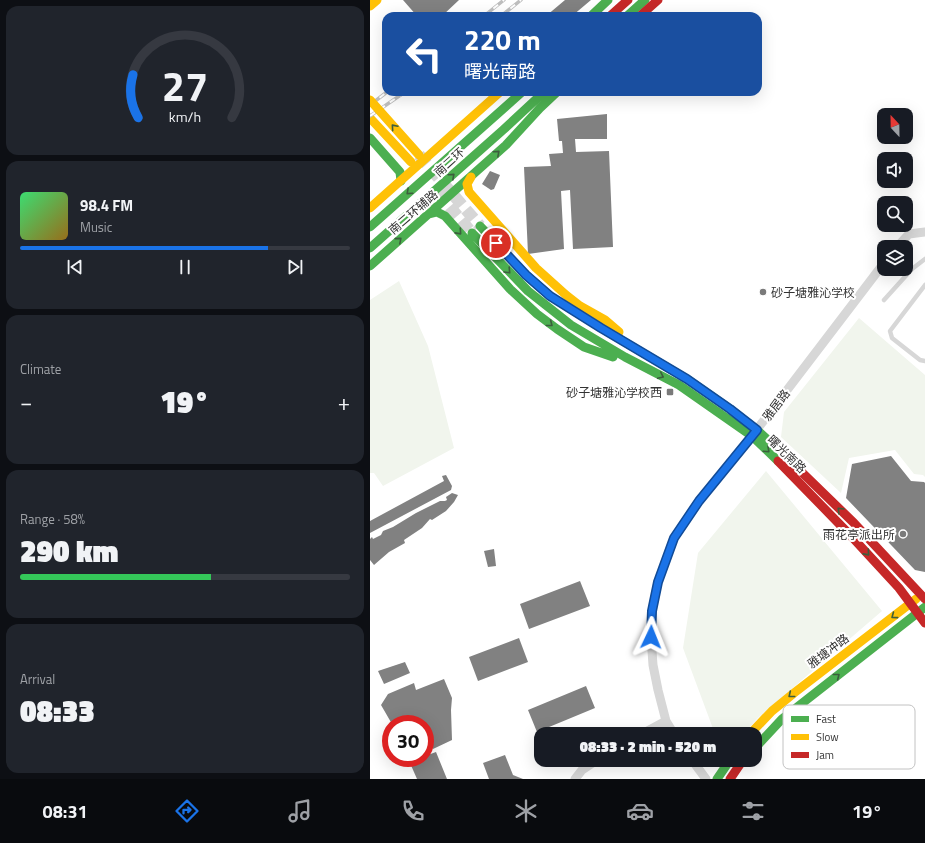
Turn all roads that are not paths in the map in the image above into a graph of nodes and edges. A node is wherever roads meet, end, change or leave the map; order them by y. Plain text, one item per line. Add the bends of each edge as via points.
1 (376, 0) edge
2 (608, 0) edge
3 (628, 0) edge
4 (645, 0) edge
5 (658, 0) edge
6 (370, 6) edge
7 (595, 12) edge
8 (614, 12) edge
9 (632, 12) edge
10 (644, 12) edge
11 (495, 96) edge
12 (517, 96) edge
13 (540, 96) edge
14 (553, 96) edge
15 (370, 100) edge
16 (370, 118) edge
17 (370, 138) edge
18 (419, 155) tunnel mouth
19 (411, 162) tunnel mouth
20 (400, 176) junction
21 (471, 177) junction
22 (370, 208) edge
23 (429, 214) junction
24 (480, 226) tunnel mouth
25 (370, 227) edge
26 (925, 232) edge
27 (472, 233) tunnel mouth
28 (903, 240) edge
29 (370, 248) edge
30 (925, 260) edge
31 (370, 266) edge
32 (877, 271) edge
33 (925, 286) edge
34 (884, 300) dead end
35 (653, 359) junction
36 (925, 361) edge
37 (646, 369) junction
38 (754, 433) junction
39 (924, 595) edge
40 (911, 603) junction
41 (921, 610) edge
42 (925, 623) edge
43 (800, 705) edge
44 (783, 718) edge
45 (666, 721) junction
46 (655, 727) edge
47 (670, 727) edge
48 (757, 727) edge
49 (762, 740) edge
50 (586, 767) edge
51 (697, 767) edge
52 (725, 767) edge
53 (739, 767) edge
54 (575, 779) edge
55 (706, 779) edge
56 (717, 779) edge
57 (730, 779) edge

1 - 6 main road
2 - 7 main road
3 - 8 main road
4 - 9 main road
5 - 10 main road
11 - 20 main road
12 -> 25 main road, 南二环
29 -> 13 main road, 南二环
21 -> 14 main road, 南二环辅路
18 -> 15 main road, bridge
16 - 19 main road
17 - 20 main road
20 - 22 main road
21 - 23 main road, 南二环辅路
21 - 35 main road via 467,185 469,192 536,268 580,306 605,320
31 -> 23 main road, 南二环辅路
23 -> 37 main road via 434,211 444,216 510,289 556,329 584,347
24 - 35 main road, 曙光南路 via 526,275 550,296
26 - 28 street via 909,234
27 -> 37 main road, 曙光南路 via 524,287 555,313 593,339
30 - 34 lane via 912,269
32 - 38 street, 雅居路
33 - 36 lane via 890,331 892,338 920,360
35 - 38 main road, 曙光南路 via 712,396
37 -> 38 main road, 曙光南路 via 665,377
39 -> 38 main road, 曙光南路 via 797,467
38 -> 40 main road, 曙光南路
38 - 45 street, 雅居路 via 699,501 674,538 658,582 652,611 651,637 653,665
39 - 40 main road, 雅塘冲路
40 - 41 main road, 曙光南路
40 -> 48 main road, 雅塘冲路 via 794,693
41 - 42 main road, 曙光南路
43 -> 41 main road, 雅塘冲路
49 -> 44 main road, 雅塘冲路
45 - 46 street
45 - 47 street, 雅居路
50 - 54 street
51 - 55 street
52 - 56 main road
53 - 57 main road

